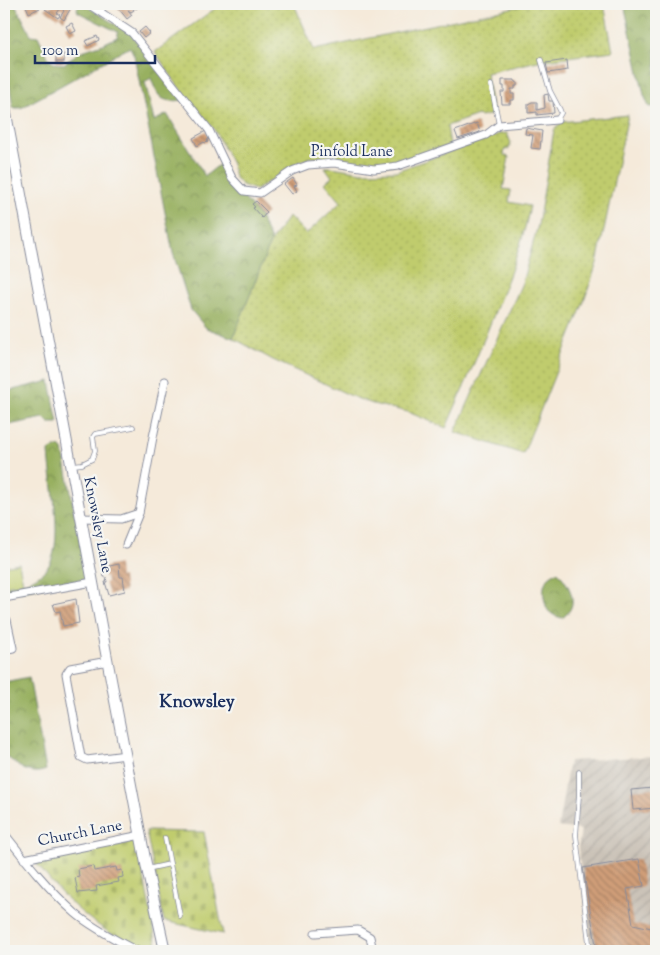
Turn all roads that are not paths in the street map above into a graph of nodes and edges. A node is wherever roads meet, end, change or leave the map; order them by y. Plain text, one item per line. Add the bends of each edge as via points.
1 (88, 4) edge
2 (107, 4) edge
3 (101, 11) junction
4 (541, 60) dead end
5 (491, 85) dead end
6 (4, 103) edge
7 (557, 120) joint
8 (499, 125) junction
9 (165, 381) dead end
10 (133, 427) dead end
11 (70, 465) junction
12 (139, 513) junction
13 (81, 518) junction
14 (126, 545) dead end
15 (93, 582) junction
16 (4, 598) edge
17 (4, 618) edge
18 (4, 650) edge
19 (108, 662) junction
20 (126, 755) junction
21 (579, 772) dead end
22 (4, 833) edge
23 (141, 836) junction
24 (165, 838) dead end
25 (24, 859) junction
26 (170, 864) junction
27 (147, 869) junction
28 (180, 916) dead end
29 (315, 933) dead end
30 (137, 951) edge
31 (165, 951) edge
32 (373, 951) edge
33 (590, 951) edge

1 - 3 street, Pinfold Lane
2 - 3 lane
3 - 8 street, Pinfold Lane via 137,38 209,130 232,178 244,191 260,192 299,167 317,163 374,169 398,166 486,135
4 - 7 lane via 550,91 560,110
5 - 8 lane
6 - 11 main road, Knowsley Lane
7 - 8 street, Pinfold Lane
9 - 12 street
10 - 11 lane via 95,434 92,459
11 - 13 main road, Knowsley Lane
12 - 13 street via 121,519
12 - 14 street
13 - 15 main road, Knowsley Lane
15 - 16 street
15 - 19 main road, Knowsley Lane
17 - 18 street via 13,648
19 - 20 main road, Knowsley Lane
19 - 20 street via 70,668 66,674 79,748 81,757 87,760
20 - 23 main road, Knowsley Lane
21 - 33 lane via 576,835
22 - 25 street
23 - 25 street, Church Lane
23 - 27 main road, Knowsley Lane
24 - 26 lane
25 - 30 street via 76,914
26 - 27 lane
26 - 28 lane
27 - 31 main road, Knowsley Lane
29 - 32 street via 358,930 370,937

